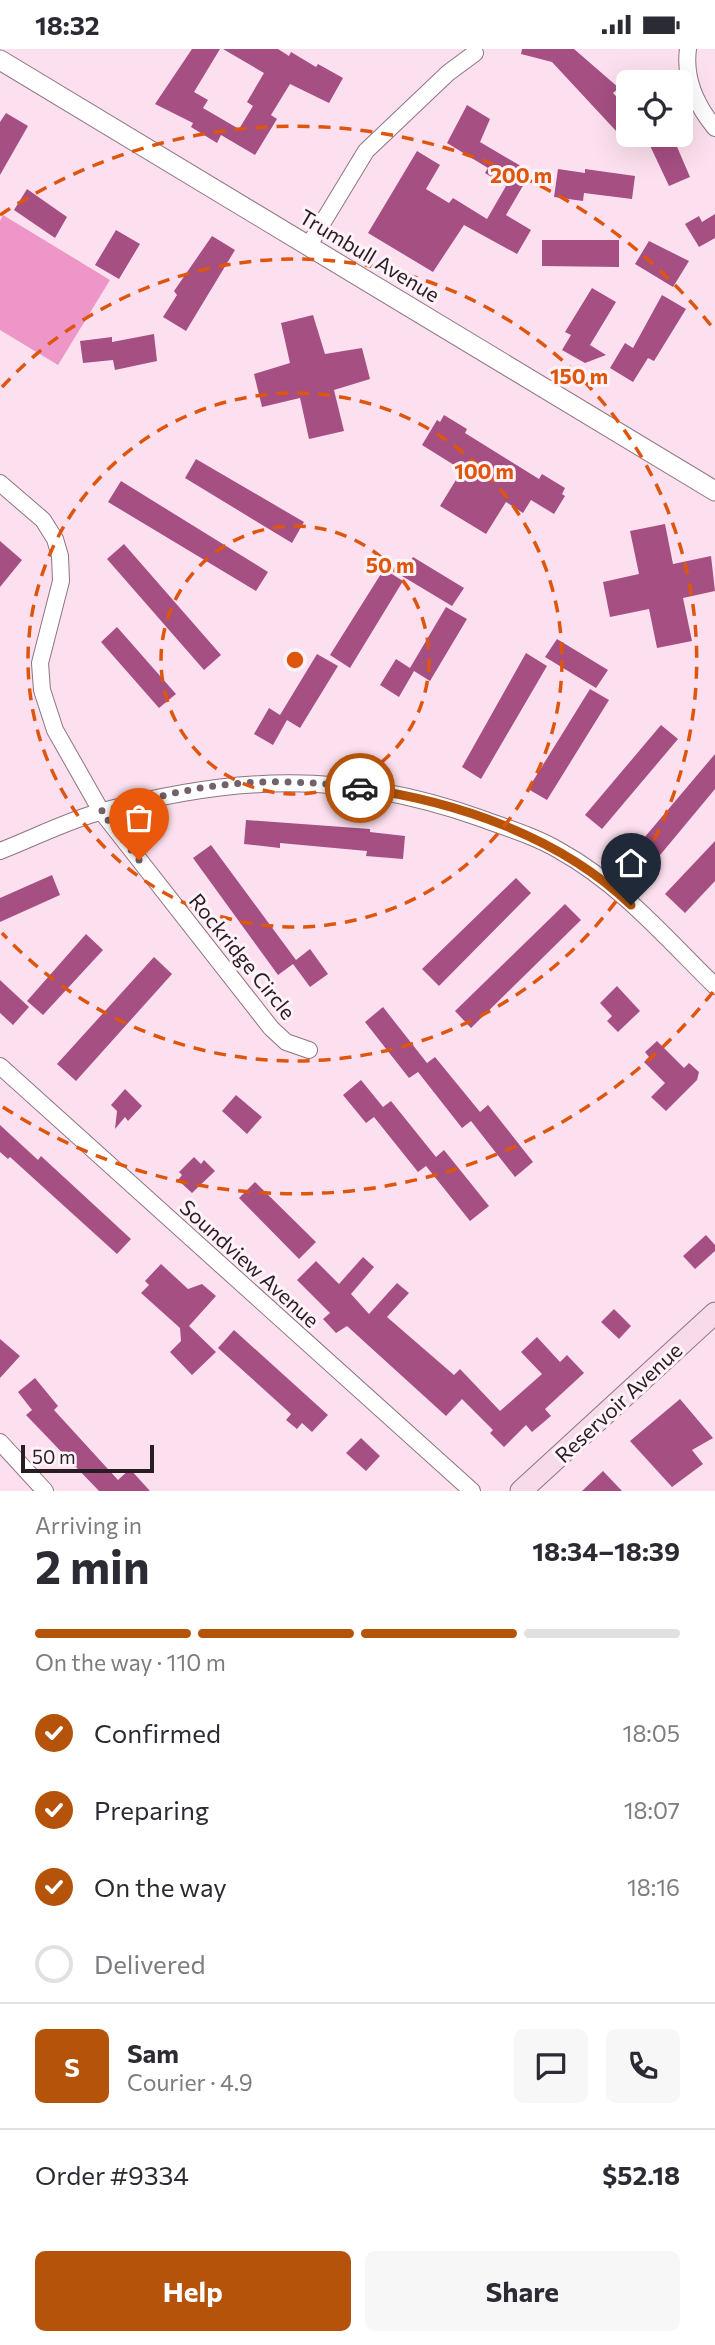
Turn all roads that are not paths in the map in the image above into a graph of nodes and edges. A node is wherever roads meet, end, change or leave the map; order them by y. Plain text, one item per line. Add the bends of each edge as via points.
1 (688, 49) edge
2 (475, 53) dead end
3 (0, 61) edge
4 (715, 128) edge
5 (309, 246) junction
6 (0, 483) edge
7 (715, 491) edge
8 (101, 811) junction
9 (0, 851) edge
10 (715, 986) edge
11 (309, 1051) dead end
12 (0, 1066) edge
13 (715, 1313) edge
14 (0, 1443) edge
15 (45, 1491) edge
16 (472, 1491) edge
17 (521, 1491) edge

1 - 4 street via 691,86 699,109
2 - 5 street via 366,151
3 - 5 street, Trumbull Avenue
5 - 7 street, Trumbull Avenue
6 - 8 street, Rockridge Circle via 43,520 57,547 61,581 40,663 42,690 55,730
8 - 9 street
8 - 10 street via 237,783 326,783 389,792 446,807 560,851 613,887
8 - 11 street, Rockridge Circle via 271,1028 286,1042
12 - 16 street, Soundview Avenue
13 - 17 main road, Reservoir Avenue
14 - 15 street

